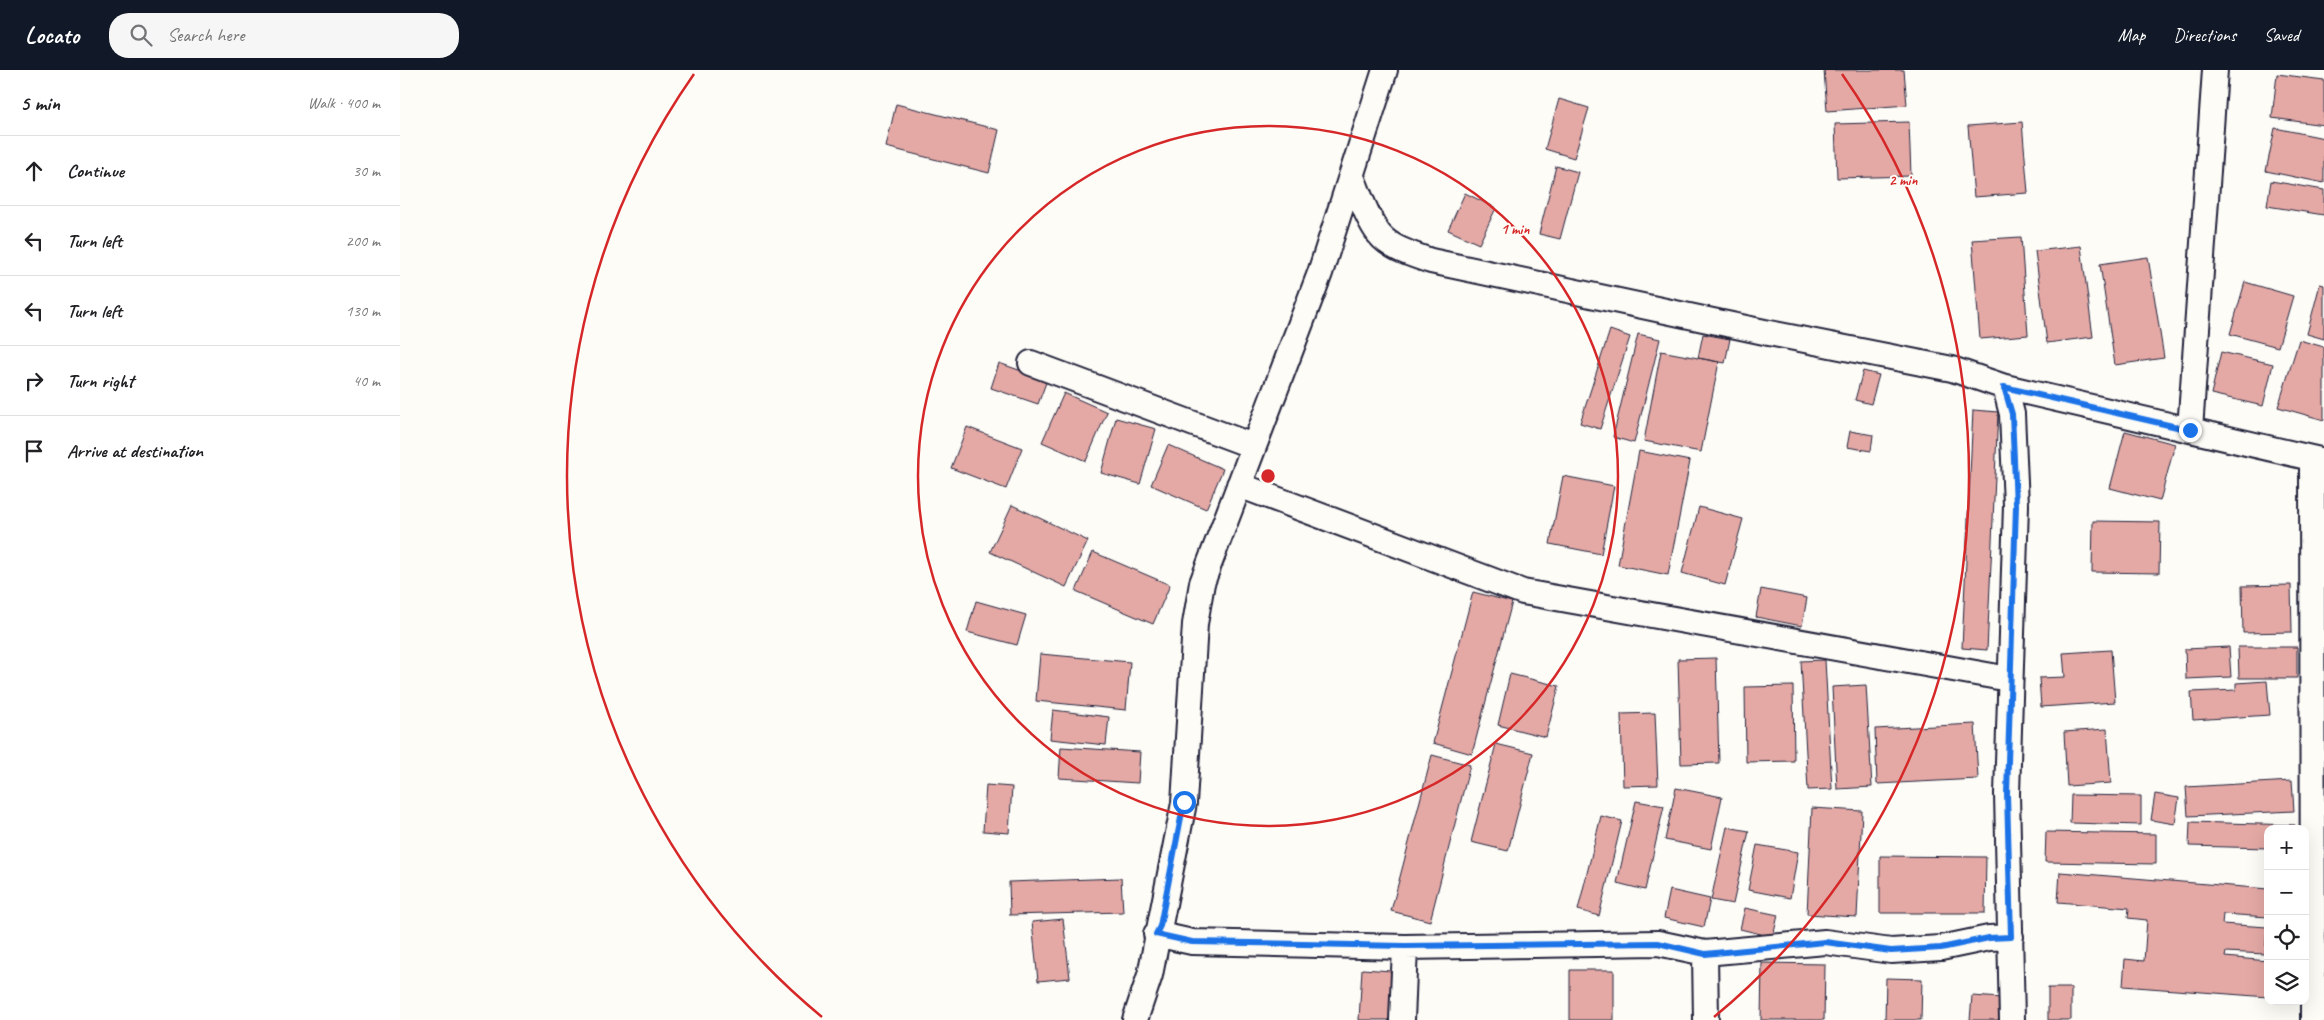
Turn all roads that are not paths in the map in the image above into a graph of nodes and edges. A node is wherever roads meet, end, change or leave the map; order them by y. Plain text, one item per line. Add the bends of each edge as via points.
1 (1385, 70) edge
2 (2215, 70) edge
3 (1352, 177) junction
4 (1031, 363) dead end
5 (2004, 387) junction
6 (2190, 430) junction
7 (1253, 446) junction
8 (2318, 460) edge
9 (1239, 486) junction
10 (2009, 679) junction
11 (2318, 863) edge
12 (1156, 934) junction
13 (2011, 937) junction
14 (1405, 946) junction
15 (1705, 954) junction
16 (1134, 1020) edge
17 (1402, 1020) edge
18 (1706, 1020) edge
19 (2012, 1020) edge
20 (2313, 1020) edge

1 - 3 street
2 - 6 street
3 - 5 street via 1380,235 1403,251 1431,261 1952,369
3 - 7 street via 1320,273
4 - 7 street
5 - 6 street
5 - 10 street via 2012,414 2016,505
6 - 8 street
7 - 9 street
8 - 11 street
9 - 10 street via 1523,592
9 - 12 street via 1202,583 1195,624 1184,802
10 - 13 street via 2007,794
11 - 20 street
12 - 14 street via 1192,942
12 - 16 street via 1150,975
13 - 15 street via 1941,948 1891,951 1825,942
13 - 19 street
14 - 15 street via 1658,943
14 - 17 street
15 - 18 street

